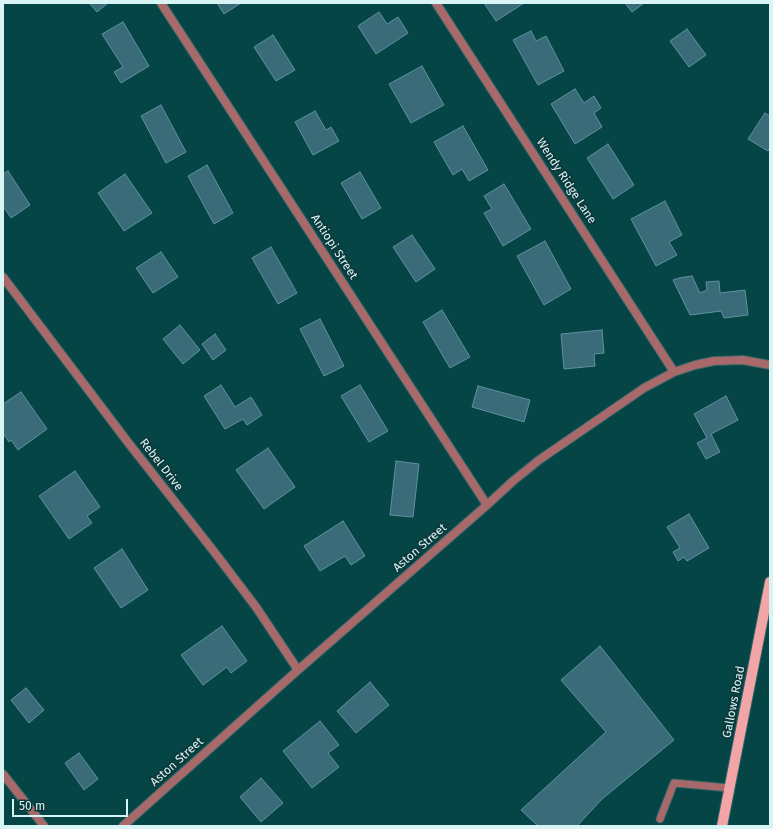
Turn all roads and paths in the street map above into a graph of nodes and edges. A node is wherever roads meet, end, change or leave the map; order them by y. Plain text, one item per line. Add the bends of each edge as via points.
1 (161, 3) edge
2 (436, 3) edge
3 (3, 277) edge
4 (770, 365) edge
5 (674, 372) junction
6 (487, 505) junction
7 (770, 582) edge
8 (298, 670) junction
9 (3, 774) edge
10 (730, 788) junction
11 (660, 819) dead end
12 (44, 826) edge
13 (123, 826) edge
14 (722, 826) edge

1 - 6 street, Antiopi Street
2 - 5 street, Wendy Ridge Lane
3 - 8 street, Rebel Drive via 212,549
4 - 5 street, Aston Street via 743,360 714,361
5 - 6 street, Aston Street via 644,388 550,452
6 - 8 street, Aston Street
7 - 10 main road, Gallows Road
8 - 13 street, Aston Street
9 - 12 street
10 - 11 lane via 674,783
10 - 14 main road, Gallows Road

